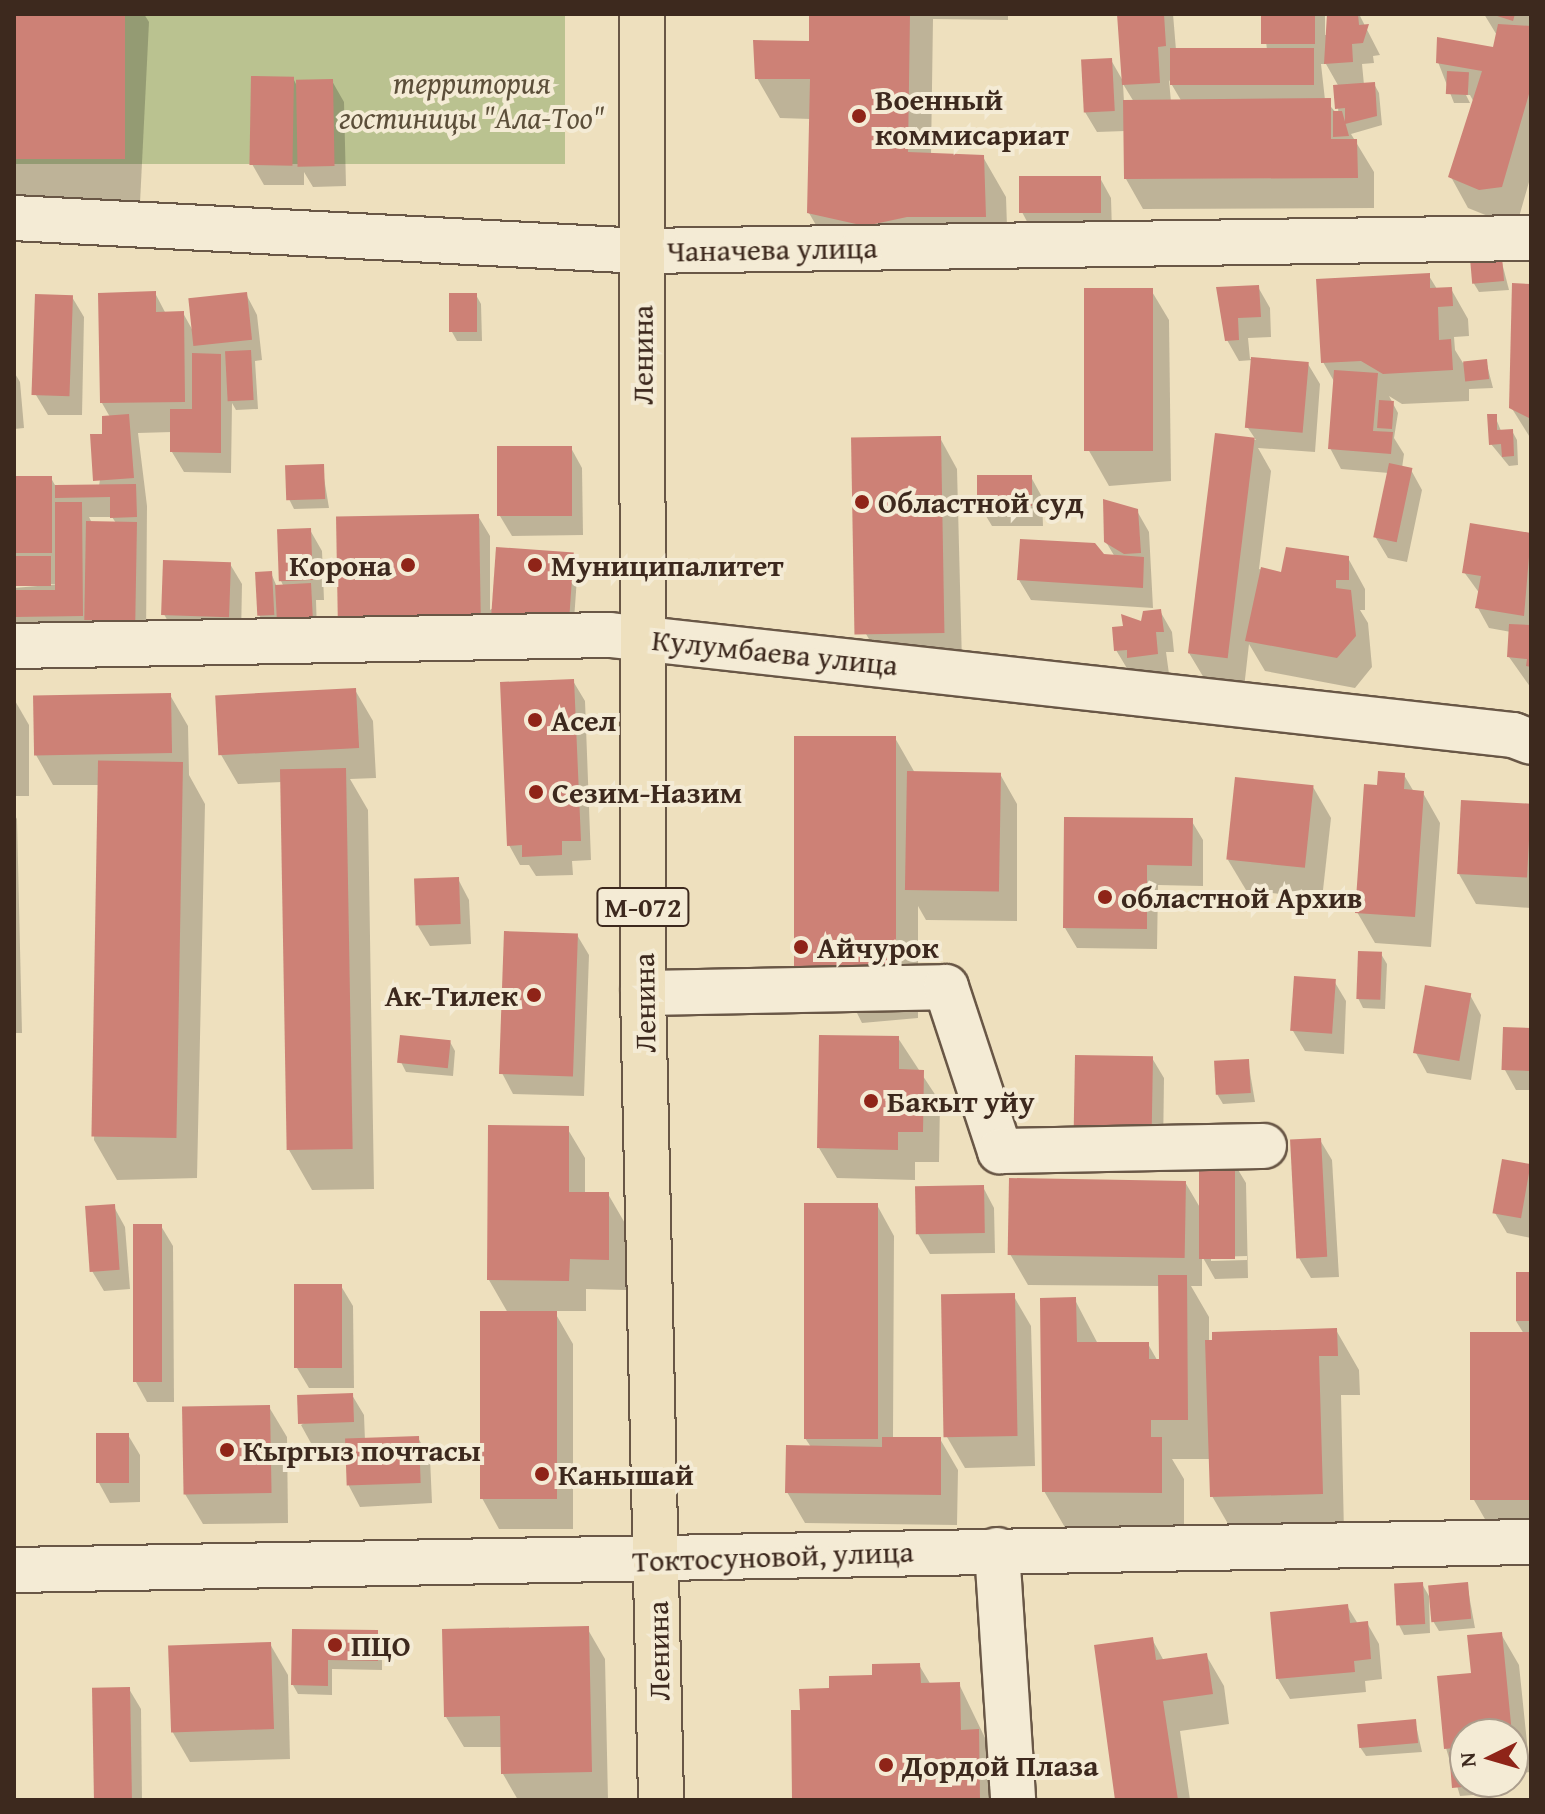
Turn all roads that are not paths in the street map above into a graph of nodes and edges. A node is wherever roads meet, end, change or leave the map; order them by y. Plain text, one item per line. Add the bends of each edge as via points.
1 (642, 14) edge
2 (14, 218) edge
3 (1531, 238) edge
4 (642, 251) junction
5 (643, 637) junction
6 (14, 646) edge
7 (1531, 742) edge
8 (643, 993) junction
9 (1264, 1146) dead end
10 (1531, 1542) edge
11 (997, 1550) junction
12 (656, 1561) junction
13 (14, 1570) edge
14 (661, 1800) edge
15 (1013, 1800) edge

1 - 4 main road, Ленина / М-072
2 - 4 street, Чаначева улица
3 - 4 street, Чаначева улица
4 - 5 main road, Ленина / М-072
5 - 6 street, Кулумбаева улица
5 - 7 street, Кулумбаева улица via 1513,735
5 - 8 main road, Ленина / М-072
8 - 9 street via 946,987 1000,1151
8 - 12 main road, Ленина / М-072
10 - 11 street, Токтосуновой, улица
11 - 12 street, Токтосуновой, улица
11 - 15 street
12 - 13 street, Токтосуновой, улица
12 - 14 main road, Ленина / М-072

